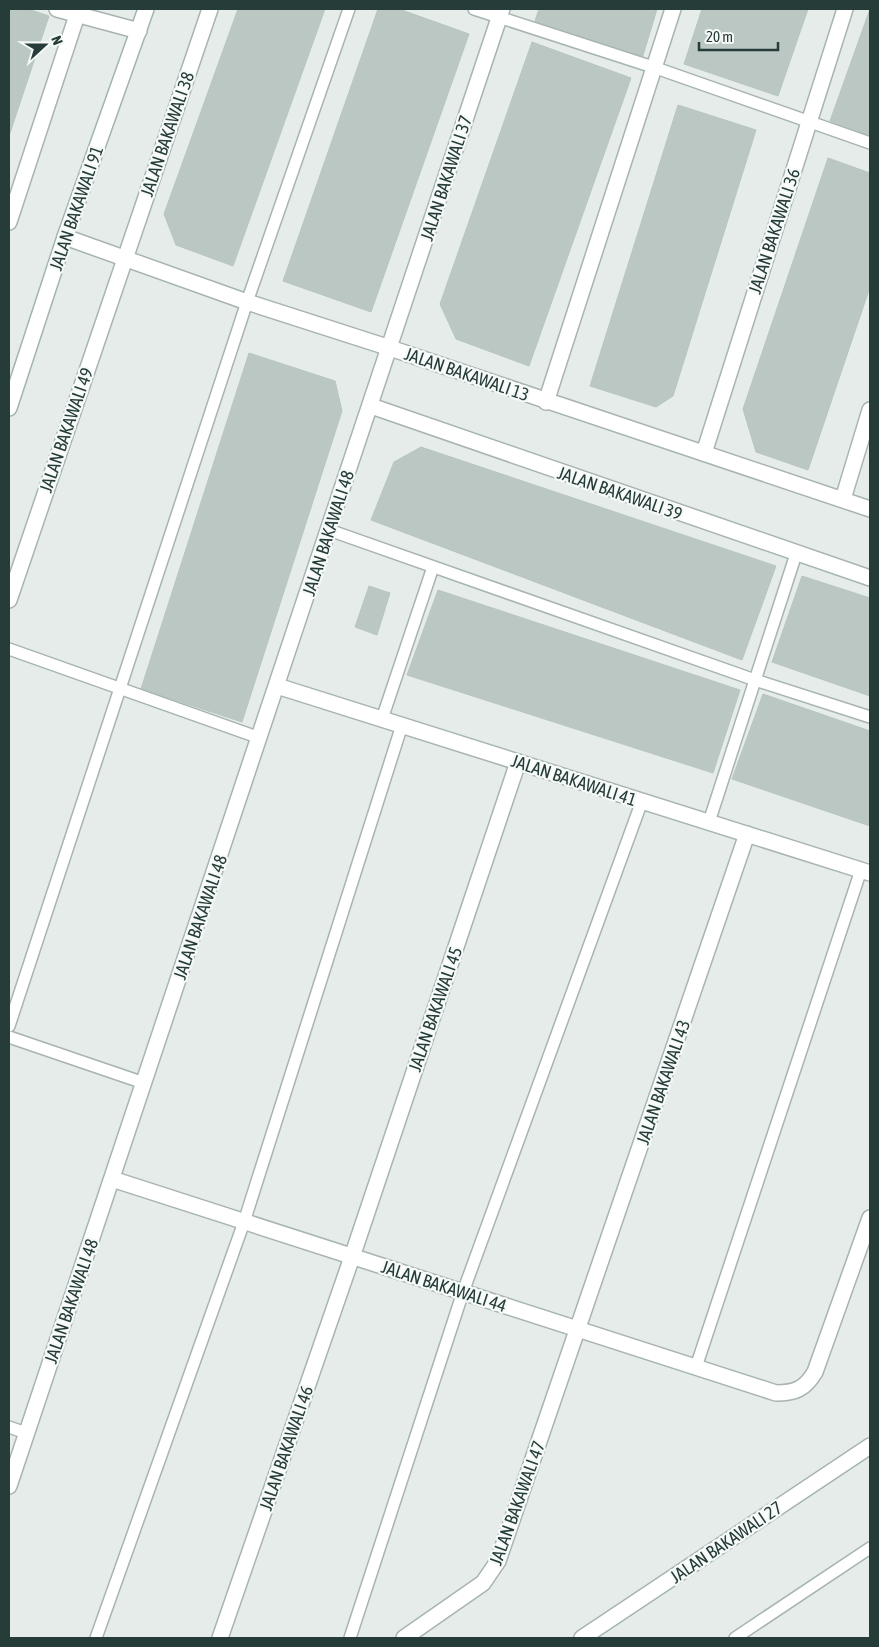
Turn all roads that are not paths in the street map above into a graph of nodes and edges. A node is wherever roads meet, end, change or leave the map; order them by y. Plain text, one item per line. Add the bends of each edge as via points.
1 (58, 9) edge
2 (146, 9) edge
3 (210, 9) edge
4 (349, 9) edge
5 (474, 9) edge
6 (673, 9) edge
7 (845, 9) edge
8 (78, 12) edge
9 (500, 13) edge
10 (138, 31) junction
11 (656, 68) junction
12 (809, 123) junction
13 (870, 143) edge
14 (9, 222) edge
15 (65, 236) junction
16 (123, 259) junction
17 (247, 302) junction
18 (390, 348) junction
19 (546, 402) junction
20 (370, 406) junction
21 (9, 408) edge
22 (870, 410) edge
23 (704, 453) junction
24 (843, 500) junction
25 (870, 509) edge
26 (329, 530) junction
27 (796, 554) junction
28 (433, 567) junction
29 (870, 578) edge
30 (9, 600) edge
31 (9, 649) edge
32 (755, 680) junction
33 (277, 686) junction
34 (118, 688) junction
35 (870, 717) edge
36 (382, 719) junction
37 (402, 726) junction
38 (260, 738) junction
39 (518, 762) junction
40 (642, 801) junction
41 (709, 822) junction
42 (748, 834) junction
43 (866, 872) edge
44 (9, 1026) edge
45 (9, 1037) edge
46 (144, 1083) junction
47 (112, 1179) junction
48 (870, 1218) edge
49 (244, 1222) junction
50 (352, 1257) junction
51 (463, 1292) junction
52 (578, 1330) junction
53 (696, 1367) junction
54 (9, 1427) edge
55 (26, 1433) junction
56 (870, 1446) edge
57 (9, 1486) edge
58 (870, 1548) edge
59 (96, 1638) edge
60 (220, 1638) edge
61 (350, 1638) edge
62 (404, 1638) edge
63 (582, 1638) edge
64 (735, 1638) edge

1 - 8 street
2 - 10 street, JALAN BAKAWALI 91
3 - 16 street, JALAN BAKAWALI 38
4 - 17 lane
5 - 9 lane
6 - 11 street
7 - 12 street, JALAN BAKAWALI 36
8 - 10 street
8 - 14 street
9 - 11 lane
9 - 18 street, JALAN BAKAWALI 37
10 - 15 street, JALAN BAKAWALI 91
11 - 12 lane
11 - 19 street
12 - 13 lane
12 - 23 street, JALAN BAKAWALI 36
15 - 16 street, JALAN BAKAWALI 13
15 - 21 street, JALAN BAKAWALI 91
16 - 17 street, JALAN BAKAWALI 13
16 - 30 street, JALAN BAKAWALI 49
17 - 18 street, JALAN BAKAWALI 13
17 - 34 lane
18 - 19 street, JALAN BAKAWALI 13
18 - 20 street, JALAN BAKAWALI 48
19 - 23 street, JALAN BAKAWALI 13
20 - 26 street, JALAN BAKAWALI 48
20 - 27 street, JALAN BAKAWALI 39
22 - 24 street
23 - 24 street, JALAN BAKAWALI 13
24 - 25 street, JALAN BAKAWALI 13
26 - 28 lane
26 - 33 street, JALAN BAKAWALI 48
27 - 29 street, JALAN BAKAWALI 39
27 - 32 lane
28 - 32 lane
28 - 36 lane
31 - 34 lane
32 - 35 lane
32 - 41 lane
33 - 36 street, JALAN BAKAWALI 41
33 - 38 street, JALAN BAKAWALI 48
34 - 38 lane
34 - 44 lane
36 - 37 street, JALAN BAKAWALI 41
37 - 39 street, JALAN BAKAWALI 41
37 - 49 lane
38 - 46 street, JALAN BAKAWALI 48
39 - 40 street, JALAN BAKAWALI 41
39 - 50 street, JALAN BAKAWALI 45
40 - 41 street, JALAN BAKAWALI 41
40 - 51 lane
41 - 42 street, JALAN BAKAWALI 41
42 - 43 street, JALAN BAKAWALI 41
42 - 52 street, JALAN BAKAWALI 43
43 - 53 lane
45 - 46 lane
46 - 47 street, JALAN BAKAWALI 48
47 - 49 street, JALAN BAKAWALI 44
47 - 55 street, JALAN BAKAWALI 48
48 - 53 street, JALAN BAKAWALI 44 via 809,1383 800,1390 776,1393
49 - 50 street, JALAN BAKAWALI 44
49 - 59 lane
50 - 51 street, JALAN BAKAWALI 44
50 - 60 street, JALAN BAKAWALI 46
51 - 52 street, JALAN BAKAWALI 44
51 - 61 lane
52 - 53 street, JALAN BAKAWALI 44
52 - 62 street, JALAN BAKAWALI 47 via 494,1569 476,1589
54 - 55 lane
55 - 57 street, JALAN BAKAWALI 48
56 - 63 street, JALAN BAKAWALI 27
58 - 64 lane

